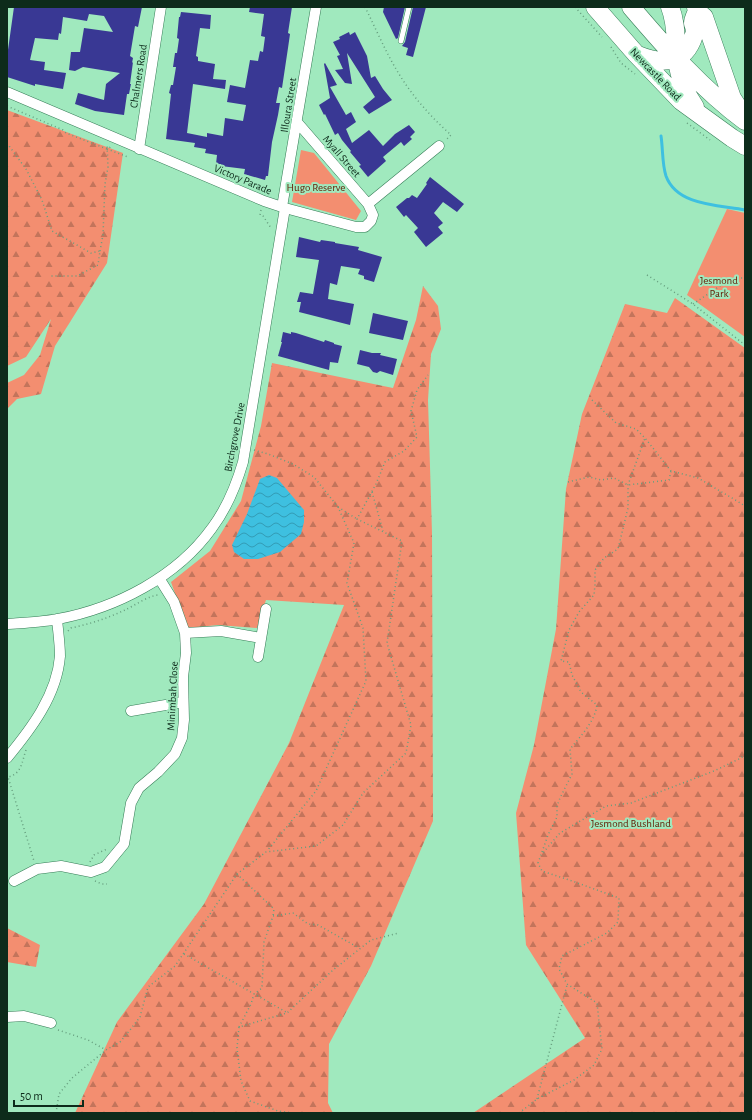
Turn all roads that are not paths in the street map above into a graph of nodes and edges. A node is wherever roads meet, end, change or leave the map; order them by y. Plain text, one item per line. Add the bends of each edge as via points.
1 (161, 7) edge
2 (316, 7) edge
3 (409, 7) edge
4 (595, 7) edge
5 (631, 7) edge
6 (670, 7) edge
7 (696, 9) edge
8 (401, 41) dead end
9 (636, 54) junction
10 (677, 58) junction
11 (7, 92) edge
12 (699, 113) junction
13 (745, 117) edge
14 (745, 121) edge
15 (297, 122) junction
16 (439, 146) dead end
17 (745, 146) edge
18 (139, 149) junction
19 (368, 204) junction
20 (284, 208) junction
21 (159, 578) junction
22 (266, 609) dead end
23 (58, 619) junction
24 (7, 624) edge
25 (186, 633) junction
26 (261, 638) junction
27 (258, 657) dead end
28 (183, 702) junction
29 (131, 712) dead end
30 (7, 758) edge
31 (14, 881) dead end
32 (7, 1017) edge
33 (51, 1023) road end

1 - 18 street, Chalmers Road
2 - 15 street, Illoura Street
3 - 8 lane
4 - 9 highway, Newcastle Road
5 - 10 highway
6 - 10 highway via 676,25
7 - 10 highway via 693,21 694,36 685,51
7 - 13 highway via 704,17 732,98
9 - 10 highway via 659,62
9 - 12 highway, Newcastle Road via 681,101
10 - 12 highway via 689,99
10 - 14 highway via 708,91
11 - 18 street, Victory Parade
12 - 17 highway, Newcastle Road
15 - 19 street, Myall Street
15 - 20 street, Illoura Street
16 - 19 street
18 - 20 street, Victory Parade
19 - 20 street, Victory Parade via 372,219 367,225 360,227
20 - 21 street, Birchgrove Drive via 246,448 239,477 212,528 189,554
21 - 23 street, Birchgrove Drive via 132,594 98,608
21 - 25 street, Minimbah Close via 174,602
22 - 26 street
23 - 24 street, Birchgrove Drive
23 - 30 street via 60,657 51,691 22,739
25 - 26 street via 221,632
25 - 28 street, Minimbah Close
26 - 27 street
28 - 29 street
28 - 31 street, Minimbah Close via 182,738 175,754 139,788 131,803 124,844 105,867 89,872 61,866 37,869
32 - 33 street via 24,1016

